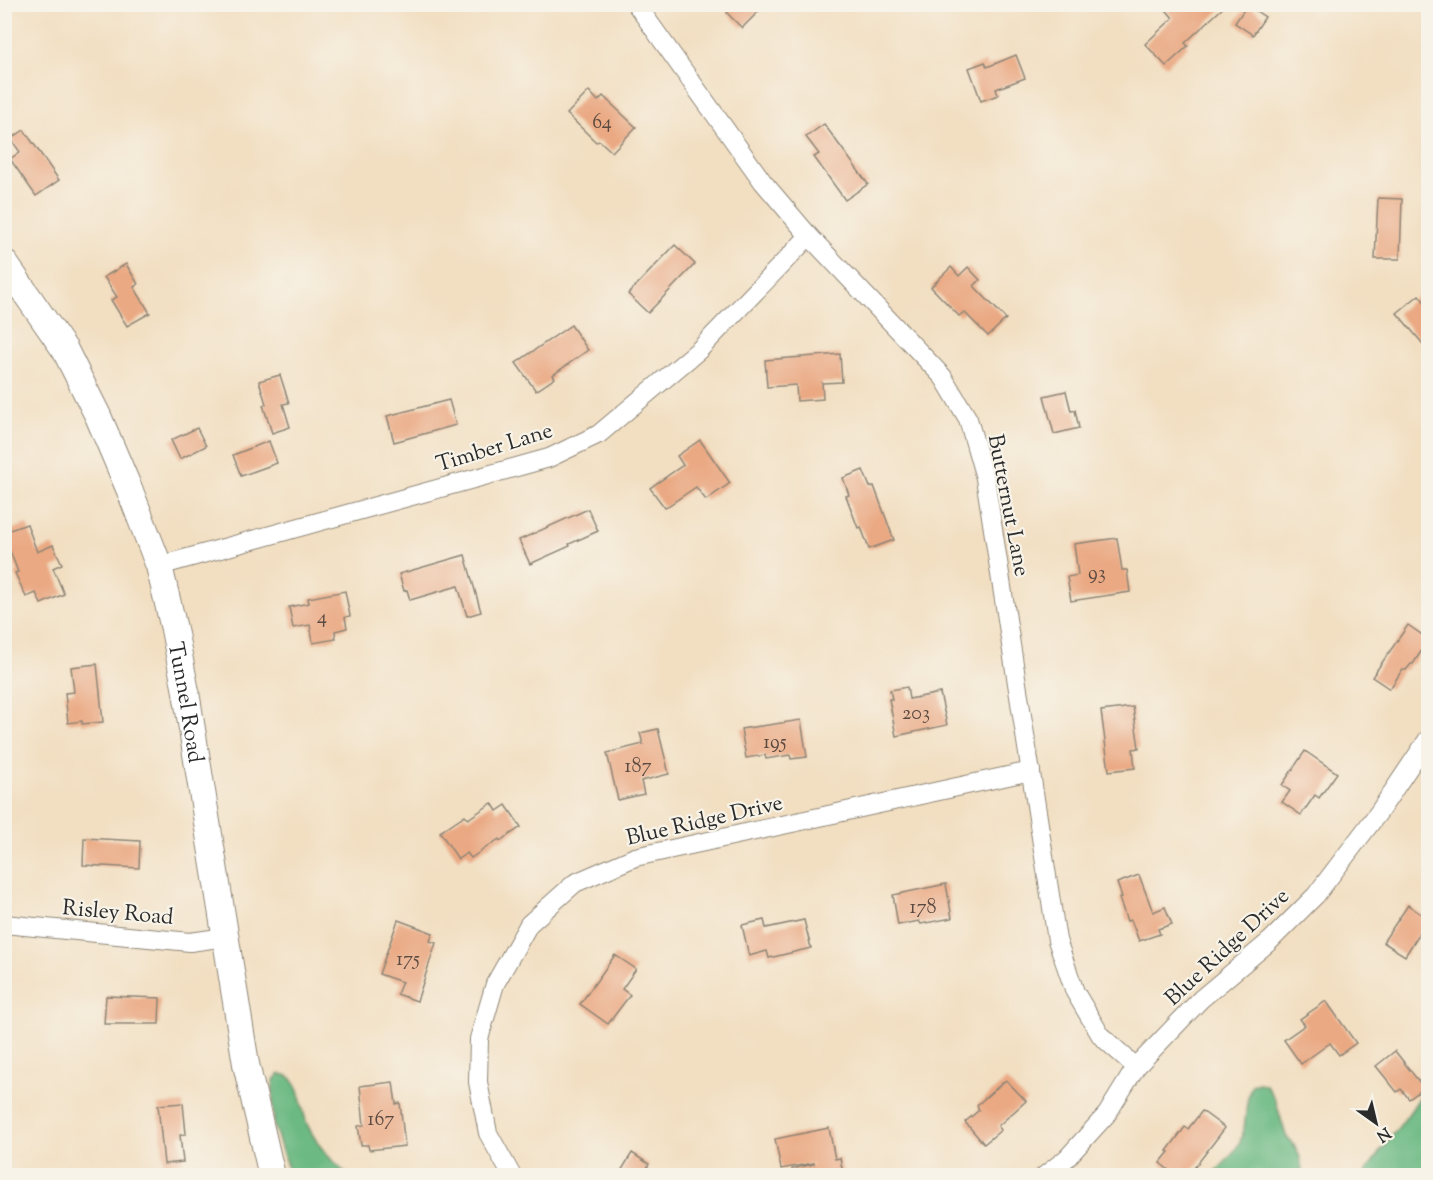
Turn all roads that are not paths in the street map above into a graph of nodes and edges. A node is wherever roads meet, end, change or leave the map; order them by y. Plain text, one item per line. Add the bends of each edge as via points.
1 (636, 4) edge
2 (808, 236) junction
3 (4, 262) edge
4 (159, 566) junction
5 (1428, 739) edge
6 (1031, 771) junction
7 (4, 924) edge
8 (226, 937) junction
9 (1136, 1067) junction
10 (272, 1176) edge
11 (512, 1176) edge
12 (1044, 1176) edge

1 - 2 street, Butternut Lane via 763,182
2 - 4 street, Timber Lane via 699,350 598,434 549,458
2 - 6 street, Butternut Lane via 943,377 968,419 985,477
3 - 4 main road, Tunnel Road via 65,350 98,416
4 - 8 main road, Tunnel Road via 186,692
5 - 9 street, Blue Ridge Drive via 1316,895 1270,941 1201,999
6 - 9 street, Butternut Lane via 1057,940 1075,992 1101,1036
6 - 11 street, Blue Ridge Drive via 635,857 574,883 529,924 495,984 479,1039 478,1082 488,1133
7 - 8 street, Risley Road via 190,942
8 - 10 main road, Tunnel Road via 246,1064
9 - 12 street, Blue Ridge Drive via 1107,1114 1067,1158

